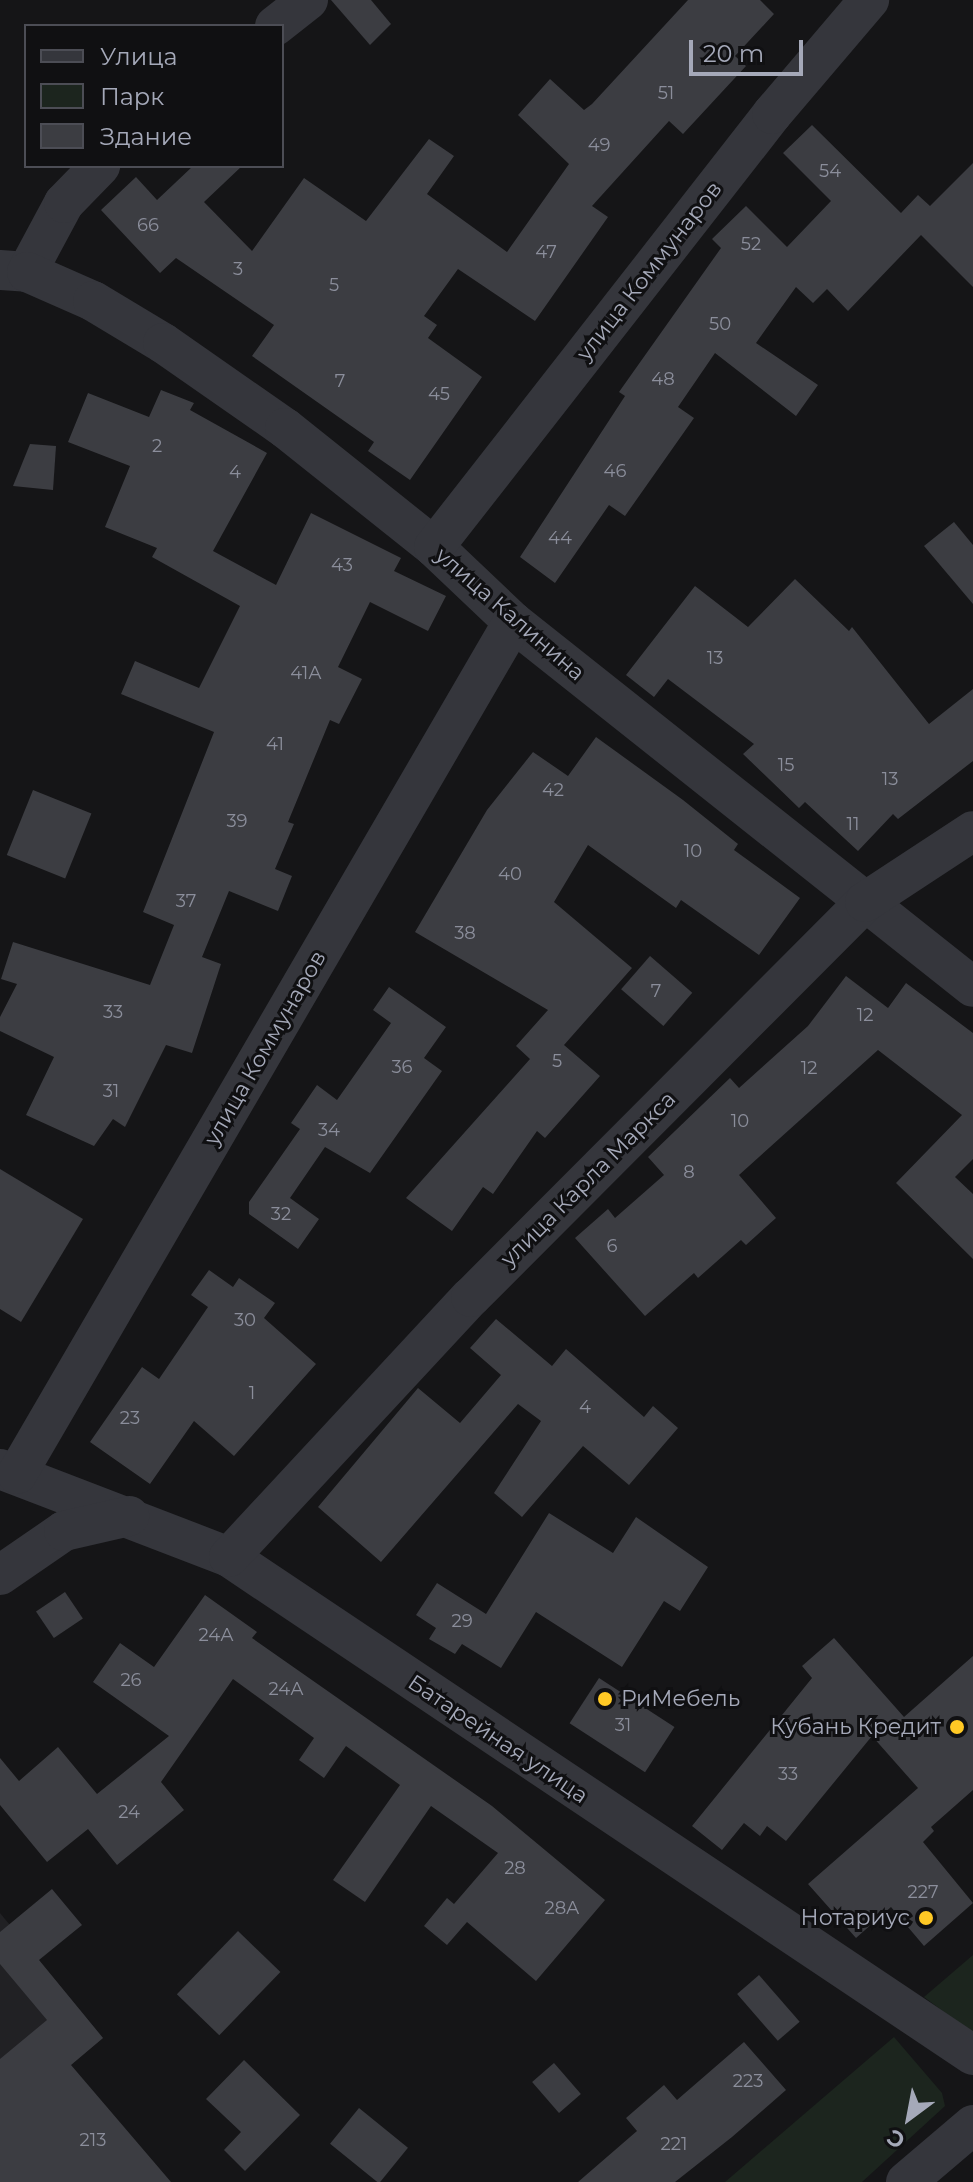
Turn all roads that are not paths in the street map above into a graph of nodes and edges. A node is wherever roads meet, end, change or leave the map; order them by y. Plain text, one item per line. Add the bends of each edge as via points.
1 (308, 0) edge
2 (869, 0) edge
3 (278, 24) edge
4 (98, 168) edge
5 (14, 271) edge
6 (434, 547) junction
7 (513, 622) junction
8 (973, 831) edge
9 (865, 902) junction
10 (973, 987) edge
11 (9, 1471) edge
12 (129, 1516) junction
13 (229, 1557) junction
14 (0, 1575) edge
15 (973, 2055) edge
16 (973, 2125) edge
17 (906, 2182) edge

1 - 3 street
2 - 6 street, улица Коммунаров via 772,114
4 - 5 street via 64,203
5 - 6 street, улица Калинина via 93,301 163,343 285,428
6 - 7 street, улица Калинина
7 - 9 street, улица Калинина
7 - 11 street, улица Коммунаров
8 - 9 street, улица Карла Маркса
9 - 10 street, улица Калинина
9 - 13 street, улица Карла Маркса via 471,1297
11 - 12 street, Батарейная улица
12 - 13 street, Батарейная улица
12 - 14 street via 64,1531
13 - 15 street, Батарейная улица
16 - 17 street

